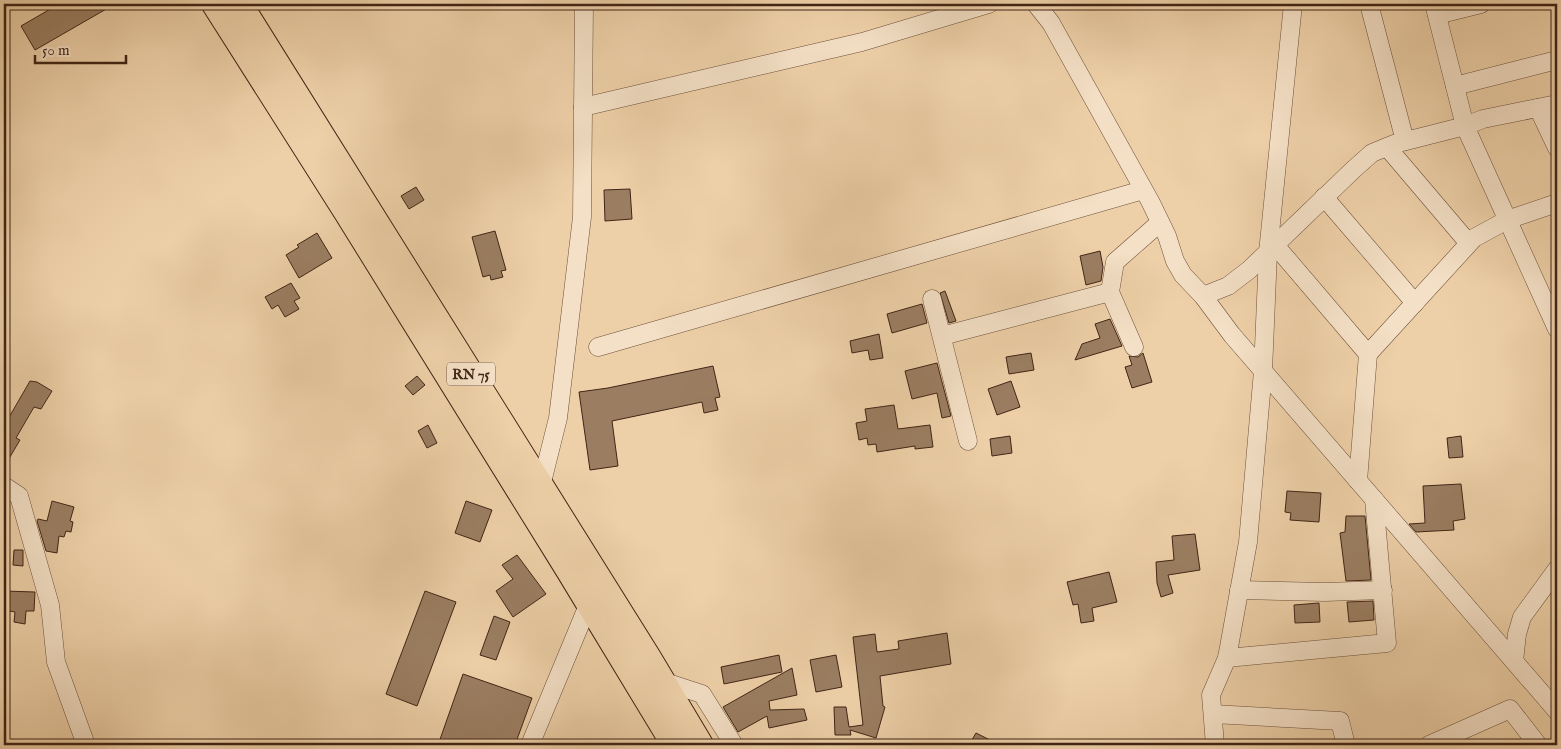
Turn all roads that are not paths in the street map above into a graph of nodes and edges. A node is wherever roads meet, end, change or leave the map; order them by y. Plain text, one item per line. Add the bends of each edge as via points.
1 (215, 4) edge
2 (240, 4) edge
3 (584, 4) edge
4 (989, 4) edge
5 (1036, 4) edge
6 (1294, 4) edge
7 (1369, 4) edge
8 (1481, 4) edge
9 (1435, 9) edge
10 (1557, 60) edge
11 (1455, 86) junction
12 (1557, 104) edge
13 (584, 107) junction
14 (1538, 108) junction
15 (1465, 126) junction
16 (1405, 141) junction
17 (1387, 147) junction
18 (1557, 148) edge
19 (1143, 190) junction
20 (1324, 197) junction
21 (1557, 203) edge
22 (1507, 220) junction
23 (1156, 226) dead end
24 (1466, 240) dead end
25 (1271, 249) junction
26 (1110, 292) junction
27 (1203, 296) junction
28 (932, 299) dead end
29 (1415, 303) junction
30 (1557, 329) edge
31 (942, 336) junction
32 (598, 347) dead end
33 (1134, 347) dead end
34 (1368, 354) junction
35 (1263, 371) junction
36 (968, 441) dead end
37 (1358, 481) junction
38 (4, 486) edge
39 (533, 493) junction
40 (1374, 499) junction
41 (1557, 569) edge
42 (1239, 590) junction
43 (1382, 590) junction
44 (589, 603) junction
45 (1227, 658) junction
46 (1514, 661) junction
47 (662, 680) junction
48 (1557, 711) edge
49 (1213, 714) junction
50 (86, 745) edge
51 (530, 745) edge
52 (675, 745) edge
53 (700, 745) edge
54 (734, 745) edge
55 (1215, 745) edge
56 (1346, 745) edge
57 (1430, 745) edge
58 (1538, 745) edge

1 - 39 highway, RN 75 via 347,212
2 - 39 highway, RN 75
3 - 13 street
4 - 13 street via 862,42
5 - 19 street via 1051,23
6 - 25 street
7 - 16 street
8 - 9 street
9 - 11 street
10 - 11 street
11 - 15 street
12 - 14 street
13 - 39 street via 582,217 558,418
14 - 15 street
14 - 18 street
15 - 16 street
15 - 22 street
16 - 17 street
17 - 20 street via 1372,153
17 - 24 street
19 - 27 street via 1167,236 1175,261
19 - 32 street
20 - 25 street
20 - 29 street
21 - 22 street
22 - 29 street via 1474,238
22 - 30 street
23 - 26 street via 1115,262
25 - 27 street via 1228,286
25 - 34 street
25 - 35 street
26 - 31 street
26 - 33 street
27 - 35 street
28 - 31 street
29 - 34 street
31 - 36 street
34 - 37 street
35 - 37 street
35 - 42 street via 1248,542
37 - 40 street
38 - 50 street via 19,496 50,605 56,662
39 - 44 highway, RN 75
39 - 47 highway, RN 75
40 - 43 street
40 - 46 street
41 - 46 street via 1522,617 1516,634
42 - 43 street
42 - 45 street
43 - 45 street via 1387,643
44 - 51 street
44 - 52 highway, RN 75
45 - 49 street via 1212,695
46 - 48 street
47 - 53 highway, RN 75
47 - 54 street via 702,694
49 - 55 street
49 - 56 street via 1340,720
57 - 58 street via 1510,708

